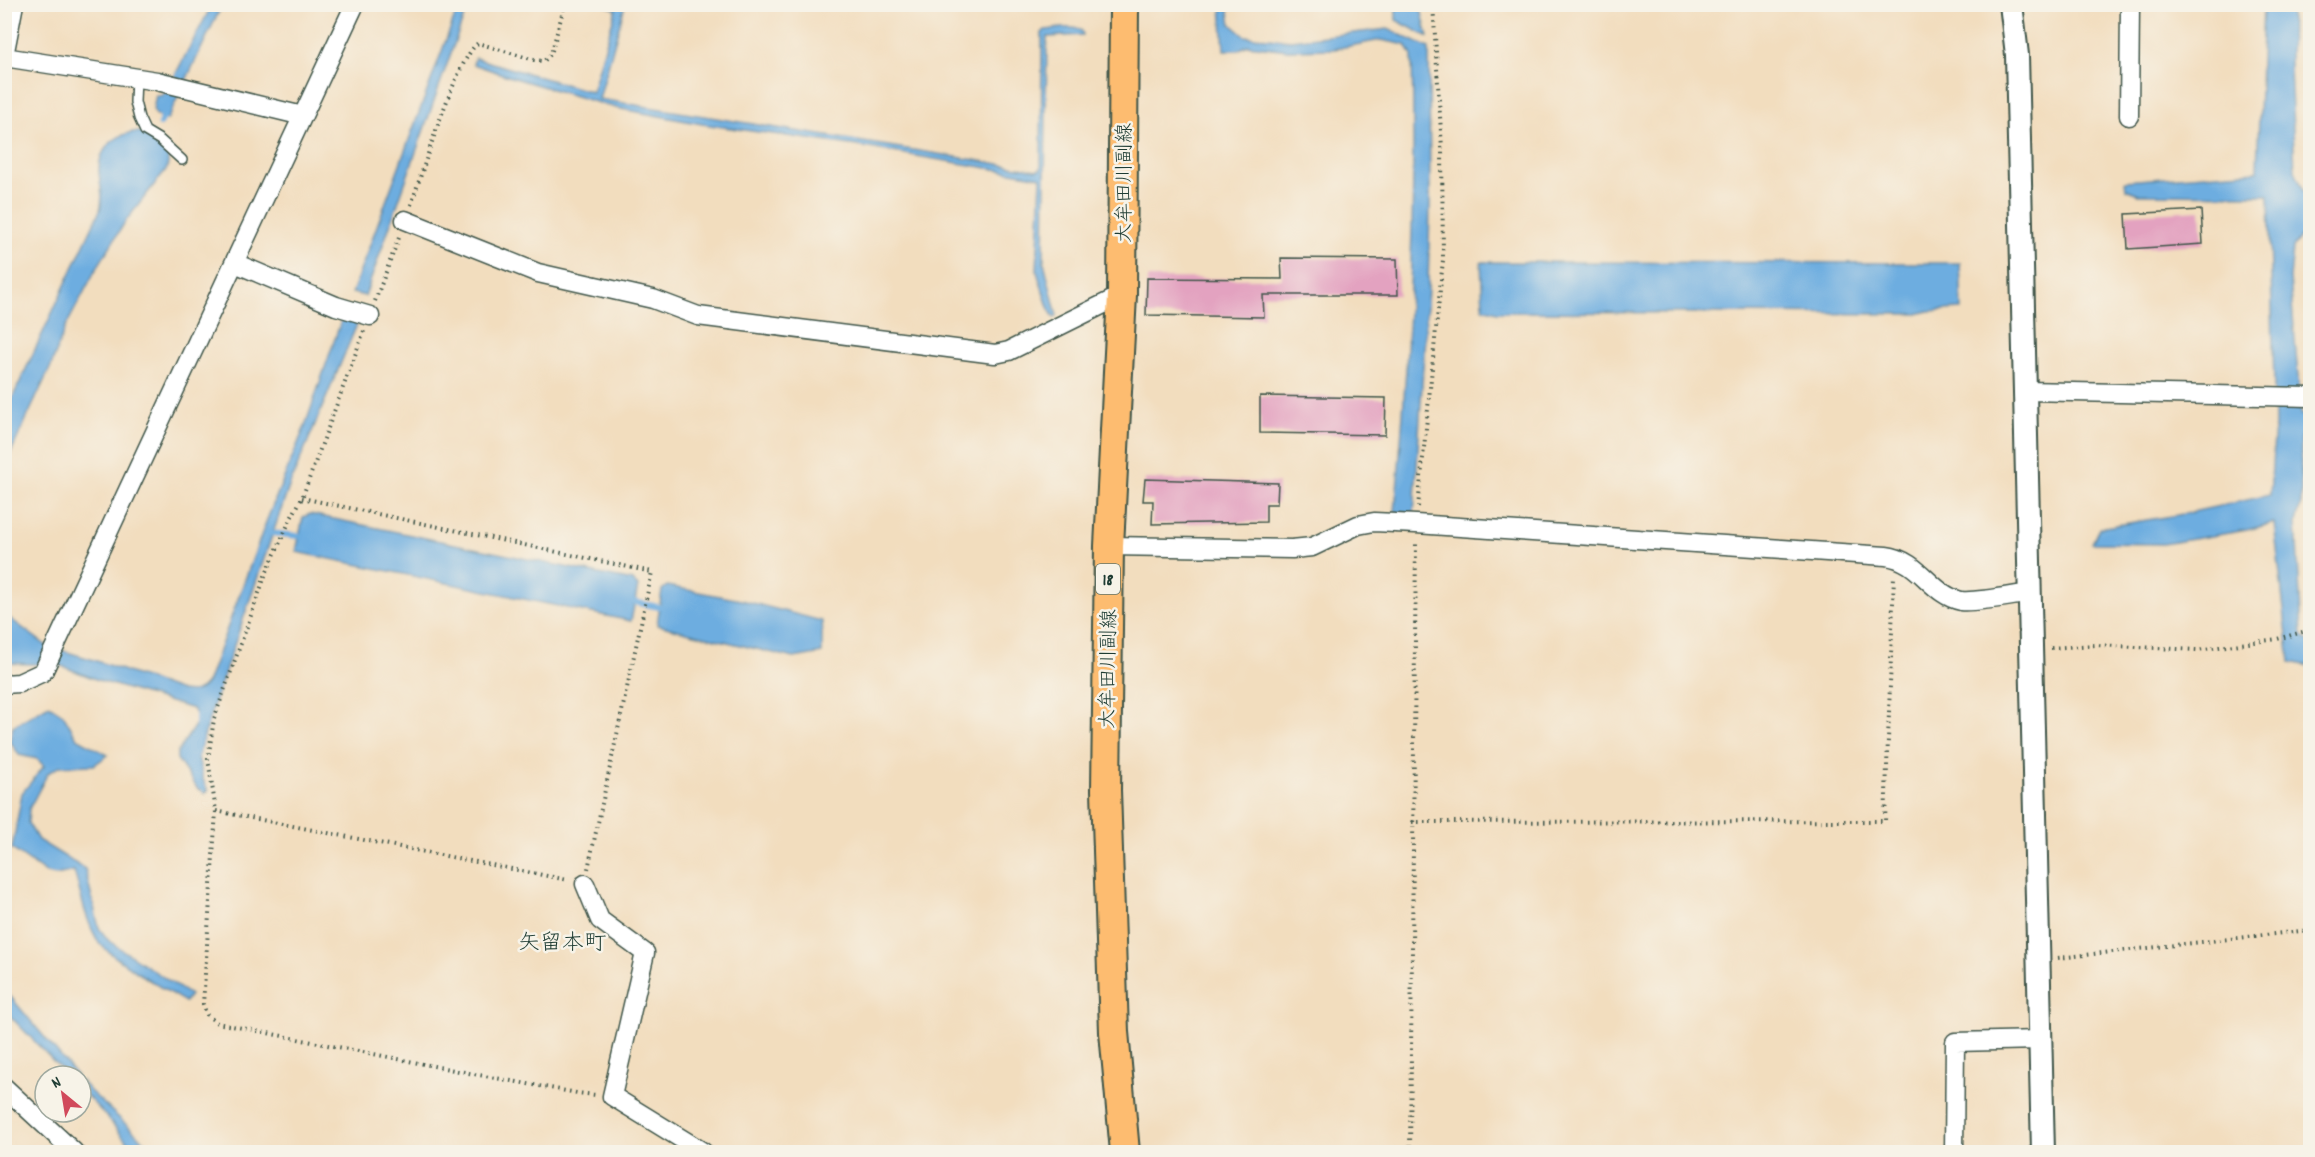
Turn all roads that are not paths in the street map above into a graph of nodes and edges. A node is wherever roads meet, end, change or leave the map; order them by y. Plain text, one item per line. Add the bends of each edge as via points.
1 (14, 4) edge
2 (355, 4) edge
3 (1124, 4) edge
4 (2011, 4) edge
5 (2130, 4) edge
6 (4, 57) edge
7 (136, 77) junction
8 (2129, 116) dead end
9 (303, 117) junction
10 (182, 160) dead end
11 (405, 220) road end
12 (235, 263) junction
13 (1122, 295) junction
14 (364, 314) road end
15 (2026, 391) junction
16 (2310, 397) edge
17 (1108, 546) junction
18 (2031, 593) junction
19 (4, 684) edge
20 (585, 884) road end
21 (2041, 1040) junction
22 (4, 1087) edge
23 (74, 1152) edge
24 (703, 1152) edge
25 (1125, 1152) edge
26 (1954, 1152) edge
27 (2043, 1152) edge

1 - 6 street
2 - 9 street
3 - 13 main road, 大牟田川副線 / 18
4 - 15 street via 2018,55
5 - 8 street
6 - 7 street
7 - 9 street
7 - 10 lane via 135,102 145,130
9 - 12 street
11 - 13 street via 538,273 653,299 698,316 995,354 1009,351
12 - 14 street
12 - 19 street via 43,672
13 - 17 main road, 大牟田川副線 / 18
15 - 16 street
15 - 18 street
17 - 18 street via 1292,549 1312,547 1358,525 1416,524 1895,557 1908,562 1944,593 1962,601
17 - 25 main road, 大牟田川副線 / 18 via 1106,790 1114,1032
18 - 21 street
20 - 24 street via 600,920 645,953 612,1096
21 - 26 street via 1955,1042
21 - 27 street
22 - 23 street

